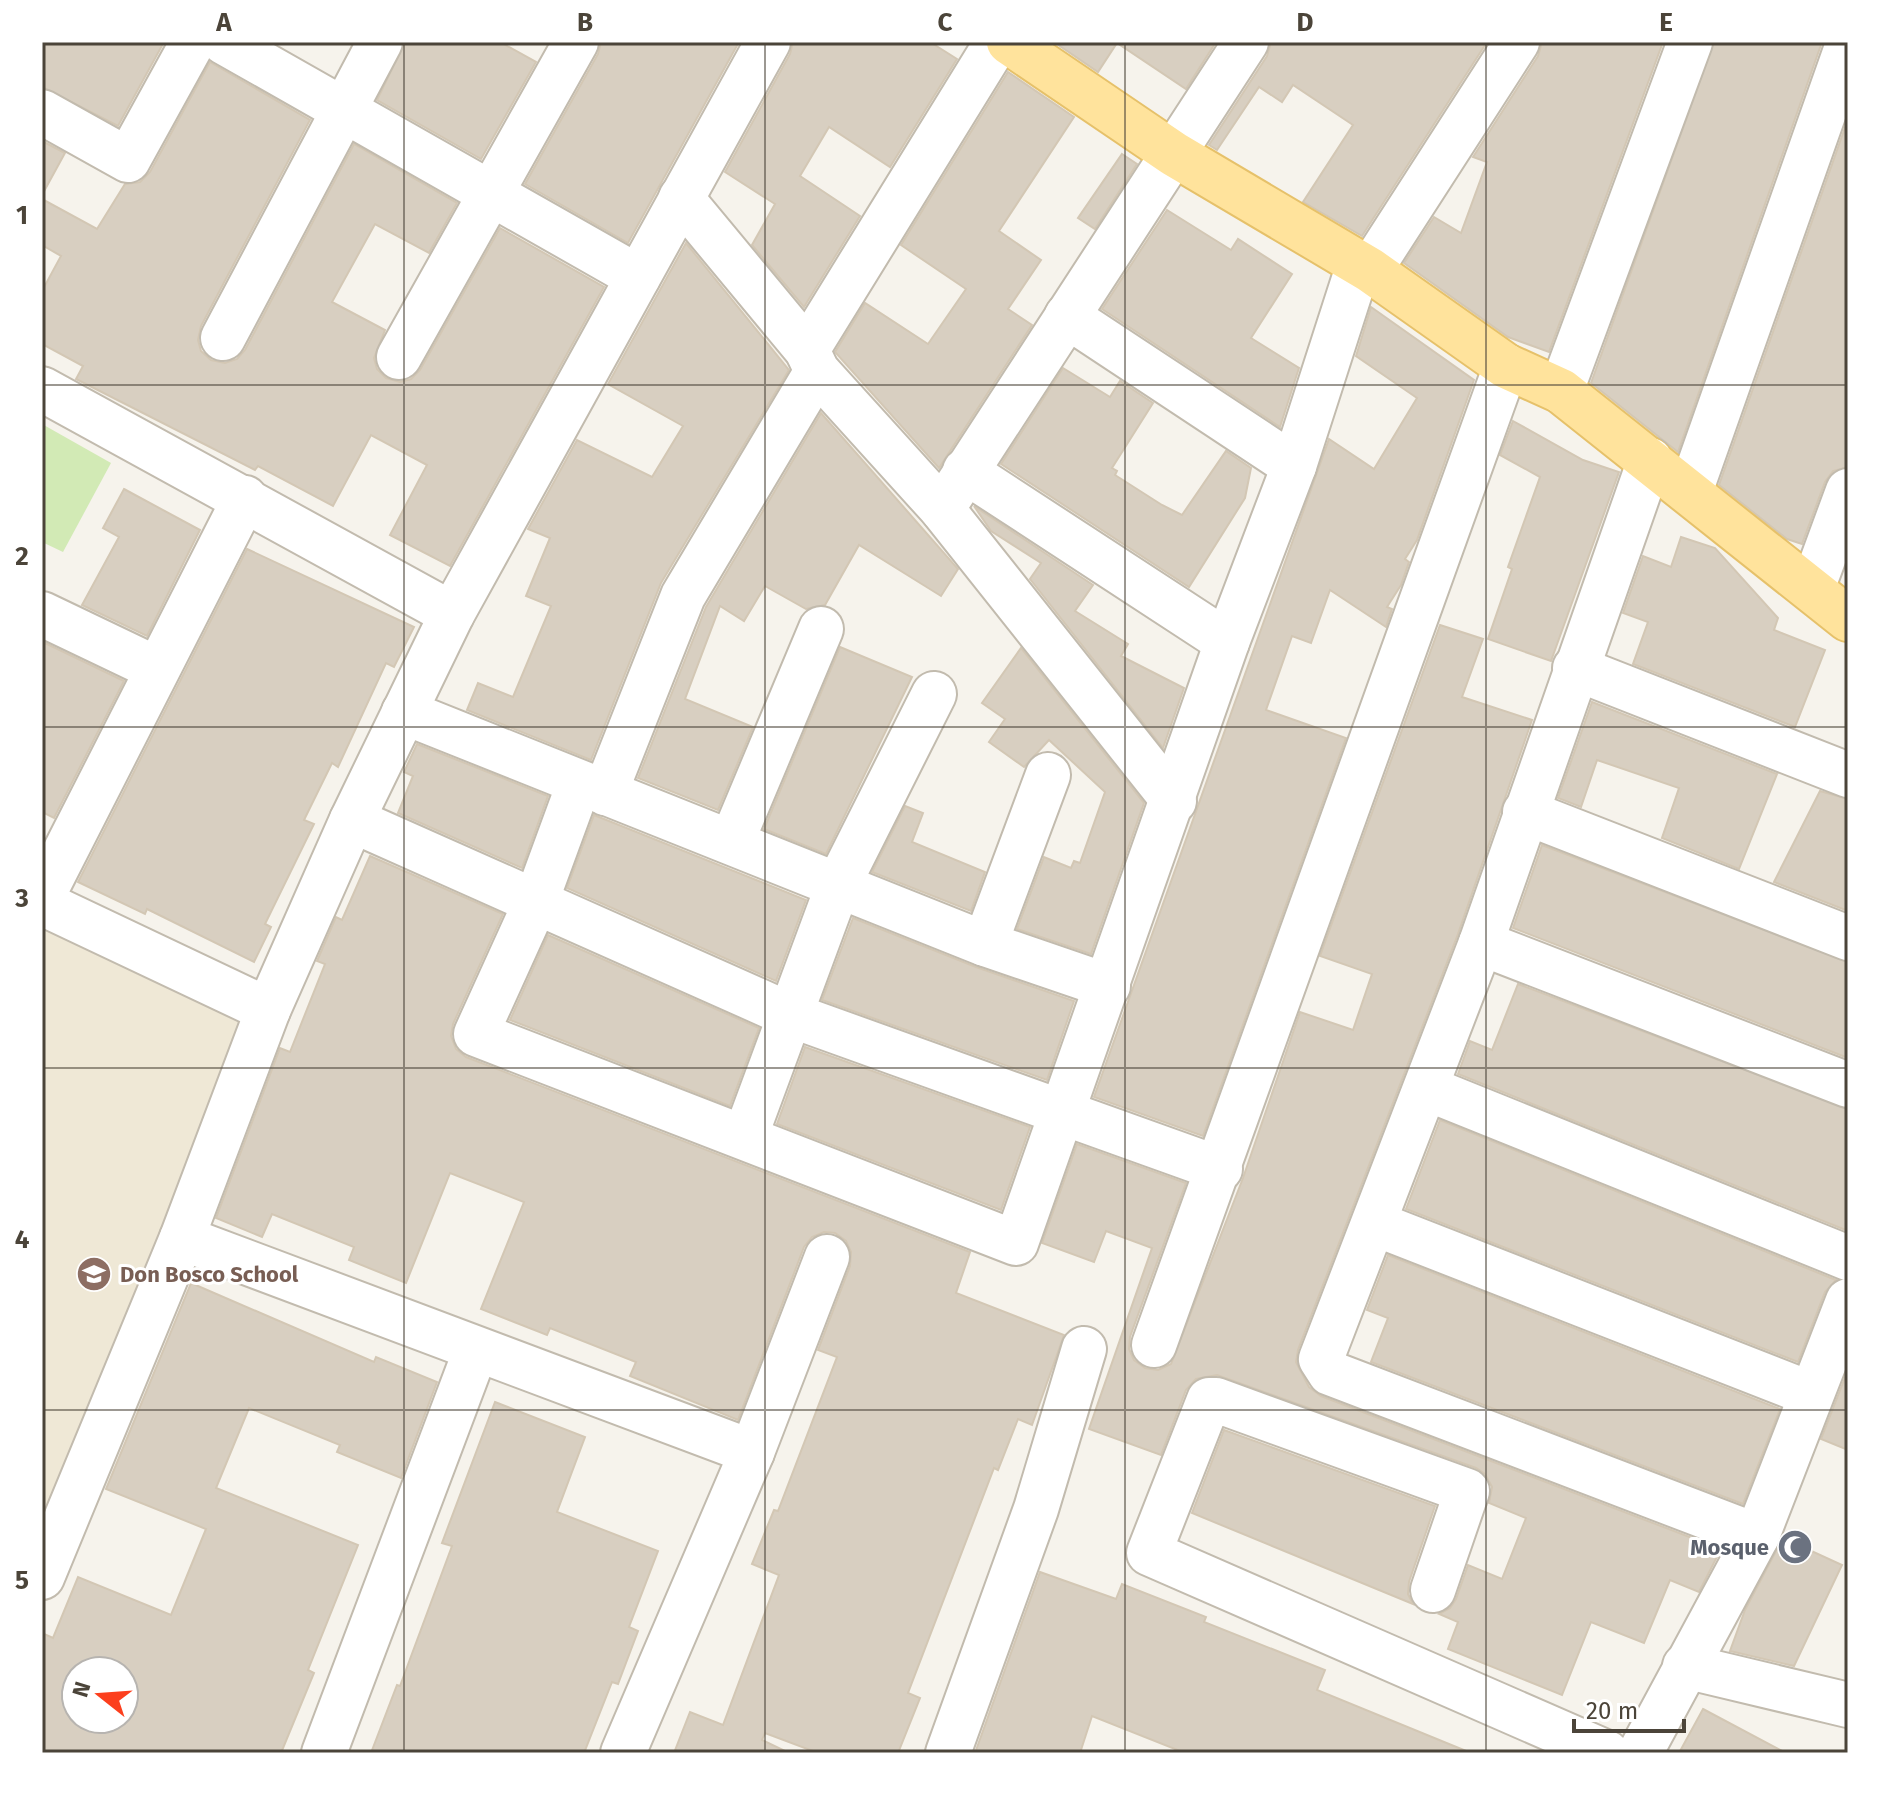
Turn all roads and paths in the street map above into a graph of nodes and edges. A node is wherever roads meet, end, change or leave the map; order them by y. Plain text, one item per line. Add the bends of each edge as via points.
1 (193, 42) edge
2 (224, 42) edge
3 (380, 42) edge
4 (576, 42) edge
5 (768, 42) edge
6 (997, 42) edge
7 (1009, 42) edge
8 (1246, 42) edge
9 (1517, 42) edge
10 (1690, 42) edge
11 (1848, 44) edge
12 (343, 107) junction
13 (42, 112) edge
14 (1174, 154) junction
15 (490, 195) junction
16 (681, 198) junction
17 (1364, 267) junction
18 (638, 277) junction
19 (1067, 316) junction
20 (223, 338) dead end
21 (399, 357) dead end
22 (812, 360) junction
23 (1506, 366) junction
24 (42, 389) edge
25 (1561, 391) junction
26 (1650, 460) junction
27 (1294, 466) junction
28 (965, 471) junction
29 (1848, 491) edge
30 (1690, 492) junction
31 (245, 498) junction
32 (942, 509) junction
33 (1812, 589) junction
34 (42, 614) edge
35 (452, 614) junction
36 (1848, 619) edge
37 (821, 629) dead end
38 (1227, 642) junction
39 (1575, 668) junction
40 (157, 669) junction
41 (934, 694) dead end
42 (404, 712) junction
43 (1048, 775) dead end
44 (1848, 775) edge
45 (592, 788) junction
46 (1174, 801) junction
47 (1525, 812) junction
48 (352, 820) junction
49 (732, 841) junction
50 (839, 883) junction
51 (42, 897) edge
52 (42, 903) edge
53 (535, 904) junction
54 (1848, 938) edge
55 (1481, 943) junction
56 (985, 944) junction
57 (1108, 986) junction
58 (268, 1010) junction
59 (788, 1014) junction
60 (1848, 1085) edge
61 (1426, 1088) junction
62 (1065, 1112) junction
63 (745, 1137) junction
64 (1220, 1169) junction
65 (1376, 1224) junction
66 (182, 1238) junction
67 (827, 1257) dead end
68 (1848, 1258) edge
69 (1848, 1301) edge
70 (1154, 1345) dead end
71 (1084, 1349) dead end
72 (476, 1350) junction
73 (1811, 1394) junction
74 (752, 1452) junction
75 (1757, 1536) junction
76 (42, 1577) edge
77 (1433, 1590) dead end
78 (1685, 1666) junction
79 (1845, 1697) edge
80 (324, 1753) edge
81 (623, 1753) edge
82 (948, 1753) edge
83 (1607, 1753) edge
84 (1640, 1753) edge

1 - 13 street via 128,160
2 - 12 street
3 - 12 street
4 - 15 street
5 - 16 street
6 - 22 street
7 - 14 main road
8 - 14 street
9 - 17 street
10 - 25 street
11 - 30 street
12 - 15 street
12 - 20 street
14 - 17 main road
14 - 19 street
15 - 18 street
15 - 21 street
16 - 18 street
16 - 22 street
17 - 23 main road
17 - 27 street
18 - 35 street
19 - 27 street
19 - 28 street
22 - 32 street
22 - 45 street via 683,596
23 - 25 main road
23 - 64 street
24 - 31 street
25 - 26 main road
26 - 30 main road
26 - 39 street
27 - 38 street
28 - 32 street
28 - 38 street
29 - 33 street
30 - 33 main road
31 - 35 street
31 - 40 street
32 - 46 street
33 - 36 main road
34 - 40 street
35 - 42 street
37 - 49 street
38 - 46 street
39 - 44 street
39 - 47 street
40 - 51 street
41 - 50 street
42 - 45 street
42 - 48 street
43 - 56 street
45 - 49 street
45 - 53 street
46 - 57 street
47 - 54 street
47 - 55 street
48 - 53 street
48 - 58 street
49 - 50 street
50 - 56 street
50 - 59 street
52 - 58 street
53 - 59 street
53 - 63 street via 476,1034
55 - 60 street
55 - 61 street
56 - 57 street
57 - 62 street
58 - 66 street
59 - 62 street
59 - 63 street
61 - 65 street
61 - 68 street
62 - 63 street via 1016,1243
62 - 64 street
64 - 70 street
65 - 73 street
65 - 75 street via 1321,1359 1330,1373
66 - 72 street
66 - 76 street
67 - 74 street
69 - 73 street
71 - 82 street via 1036,1509
72 - 74 street
72 - 80 street
73 - 75 street
74 - 81 street
75 - 78 street
77 - 83 street via 1467,1491 1209,1400 1149,1553
78 - 79 street
78 - 84 street

